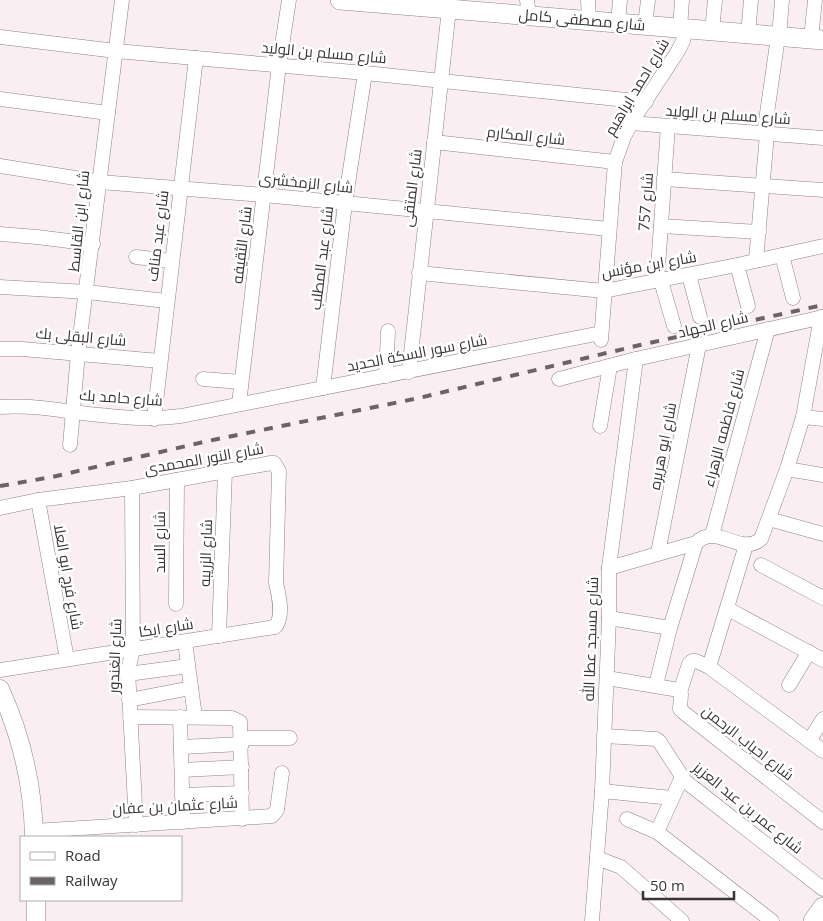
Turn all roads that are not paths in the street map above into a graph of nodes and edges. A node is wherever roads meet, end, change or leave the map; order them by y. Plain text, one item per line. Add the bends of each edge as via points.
1 (122, 0) edge
2 (289, 0) edge
3 (340, 0) edge
4 (588, 0) edge
5 (620, 0) edge
6 (648, 0) edge
7 (682, 0) edge
8 (715, 0) edge
9 (751, 0) edge
10 (782, 0) edge
11 (815, 0) edge
12 (387, 2) edge
13 (488, 6) edge
14 (528, 8) edge
15 (449, 9) junction
16 (589, 21) junction
17 (618, 23) junction
18 (646, 26) junction
19 (683, 29) junction
20 (712, 31) junction
21 (748, 34) junction
22 (0, 37) edge
23 (778, 37) junction
24 (817, 40) edge
25 (116, 51) junction
26 (196, 58) junction
27 (279, 65) junction
28 (365, 73) junction
29 (442, 81) junction
30 (0, 99) edge
31 (646, 102) junction
32 (108, 113) junction
33 (631, 124) junction
34 (668, 126) junction
35 (765, 134) junction
36 (823, 138) edge
37 (434, 142) junction
38 (614, 162) junction
39 (0, 166) edge
40 (664, 179) junction
41 (100, 182) junction
42 (763, 185) junction
43 (180, 189) junction
44 (823, 190) edge
45 (264, 195) junction
46 (345, 203) junction
47 (426, 212) junction
48 (661, 226) junction
49 (609, 229) junction
50 (759, 232) junction
51 (0, 234) edge
52 (93, 244) junction
53 (823, 246) edge
54 (782, 255) junction
55 (136, 257) dead end
56 (756, 260) junction
57 (171, 261) junction
58 (738, 265) junction
59 (419, 273) junction
60 (689, 275) junction
61 (659, 281) junction
62 (0, 287) edge
63 (604, 291) junction
64 (87, 292) junction
65 (793, 298) dead end
66 (166, 301) junction
67 (748, 306) dead end
68 (700, 317) dead end
69 (822, 317) edge
70 (674, 326) dead end
71 (768, 329) junction
72 (388, 331) dead end
73 (601, 337) joint
74 (699, 345) junction
75 (819, 347) edge
76 (0, 349) edge
77 (78, 353) junction
78 (636, 359) junction
79 (160, 361) junction
80 (610, 366) junction
81 (409, 372) junction
82 (386, 376) junction
83 (559, 379) dead end
84 (203, 380) dead end
85 (242, 382) junction
86 (323, 388) junction
87 (239, 404) junction
88 (0, 407) edge
89 (74, 412) junction
90 (803, 417) junction
91 (154, 419) junction
92 (823, 419) edge
93 (600, 426) dead end
94 (70, 445) dead end
95 (787, 469) junction
96 (225, 471) junction
97 (823, 475) edge
98 (177, 480) junction
99 (132, 488) junction
100 (38, 500) junction
101 (0, 508) edge
102 (770, 519) junction
103 (823, 534) edge
104 (712, 535) junction
105 (696, 543) junction
106 (746, 545) junction
107 (658, 553) junction
108 (761, 565) dead end
109 (609, 568) junction
110 (823, 597) edge
111 (176, 604) dead end
112 (728, 609) junction
113 (609, 618) junction
114 (670, 628) junction
115 (271, 629) joint
116 (219, 636) junction
117 (185, 642) junction
118 (133, 650) junction
119 (809, 652) junction
120 (67, 659) junction
121 (823, 660) edge
122 (188, 666) junction
123 (709, 667) junction
124 (0, 670) edge
125 (128, 674) junction
126 (607, 678) junction
127 (656, 685) junction
128 (789, 685) dead end
129 (191, 688) junction
130 (0, 689) edge
131 (680, 692) junction
132 (129, 700) junction
133 (130, 717) junction
134 (180, 717) junction
135 (195, 717) junction
136 (823, 719) edge
137 (604, 736) junction
138 (290, 738) dead end
139 (242, 741) junction
140 (809, 741) junction
141 (181, 747) junction
142 (823, 751) edge
143 (242, 767) junction
144 (182, 770) junction
145 (282, 773) dead end
146 (682, 777) junction
147 (602, 791) junction
148 (242, 793) junction
149 (182, 795) junction
150 (672, 798) junction
151 (242, 819) junction
152 (627, 819) dead end
153 (183, 822) junction
154 (823, 822) edge
155 (136, 825) junction
156 (657, 832) junction
157 (34, 834) edge
158 (597, 858) junction
159 (823, 889) edge
160 (36, 901) edge
161 (823, 907) edge
162 (596, 919) edge
163 (36, 921) edge
164 (682, 921) edge
165 (772, 921) edge
166 (813, 921) edge

1 - 25 street, شارع ابن القاسط
2 - 27 street, شارع الثقيفه
3 - 12 main road, شارع مصطفى كامل
4 - 16 street
5 - 17 street
6 - 18 street
7 - 19 street, شارع احمد ابراهيم
8 - 20 street
9 - 21 street
10 - 23 street
11 - 24 street
12 - 15 main road, شارع مصطفى كامل
13 - 14 main road, شارع مصطفى كامل
13 - 15 main road, شارع مصطفى كامل
14 - 16 main road, شارع مصطفى كامل
15 - 29 street, شارع المتقى
16 - 17 main road, شارع مصطفى كامل
17 - 18 main road, شارع مصطفى كامل
18 - 19 main road, شارع مصطفى كامل
19 - 20 main road, شارع مصطفى كامل
19 - 31 street, شارع احمد ابراهيم via 683,41 678,51
20 - 21 main road, شارع مصطفى كامل
21 - 23 main road, شارع مصطفى كامل
22 - 25 street, شارع مسلم بن الوليد
23 - 24 main road, شارع مصطفى كامل
23 - 35 street
25 - 26 street, شارع مسلم بن الوليد
25 - 32 street, شارع ابن القاسط
26 - 27 street, شارع مسلم بن الوليد
26 - 43 street, شارع عبد مناف
27 - 28 street, شارع مسلم بن الوليد
27 - 45 street, شارع الثقيفه
28 - 29 street, شارع مسلم بن الوليد
28 - 46 street, شارع عبد المطلب
29 - 31 street, شارع مسلم بن الوليد
29 - 37 street, شارع المتقى
30 - 32 street
31 - 33 street, شارع احمد ابراهيم
32 - 41 street, شارع ابن القاسط
33 - 34 street, شارع مسلم بن الوليد
33 - 38 street, شارع احمد ابراهيم
34 - 35 street, شارع مسلم بن الوليد
34 - 40 street, شارع 757
35 - 36 street, شارع مسلم بن الوليد
35 - 42 street
37 - 38 street, شارع المكارم
37 - 47 street, شارع المتقى
38 - 49 street, شارع احمد ابراهيم
39 - 41 street, شارع الزمخشرى
40 - 42 street
40 - 48 street, شارع 757
41 - 43 street, شارع الزمخشرى
41 - 52 street, شارع ابن القاسط
42 - 44 street
42 - 50 street
43 - 45 street, شارع الزمخشرى
43 - 57 street, شارع عبد مناف
45 - 46 street, شارع الزمخشرى
45 - 85 street, شارع الثقيفه
46 - 47 street, شارع الزمخشرى
46 - 86 street, شارع عبد المطلب
47 - 49 street, شارع الزمخشرى
47 - 59 street, شارع المتقى
48 - 50 street
48 - 61 street, شارع 757
49 - 63 street, شارع احمد ابراهيم
50 - 56 street
51 - 52 street
52 - 64 street, شارع ابن القاسط
53 - 54 street, شارع ابن مؤنس
54 - 56 street, شارع ابن مؤنس
54 - 65 street
55 - 57 street
56 - 58 street, شارع ابن مؤنس
57 - 66 street, شارع عبد مناف
58 - 60 street, شارع ابن مؤنس
58 - 67 street
59 - 63 street, شارع ابن مؤنس
59 - 81 street, شارع المتقى
60 - 61 street, شارع ابن مؤنس
60 - 68 street
61 - 63 street, شارع ابن مؤنس
61 - 70 street
62 - 64 street
63 - 73 street, شارع احمد ابراهيم
64 - 66 street
64 - 77 street, شارع ابن القاسط
66 - 79 street, شارع عبد مناف
69 - 71 street, شارع الجهاد
69 - 75 street
71 - 74 street, شارع الجهاد
71 - 104 street, شارع فاطمه الزهراء
72 - 82 street
73 - 81 street, شارع سور السكة الحديد
74 - 78 street, شارع الجهاد
74 - 107 street, شارع ابو هريره
75 - 90 street
76 - 77 street, شارع البقلى بك
77 - 79 street, شارع البقلى بك
77 - 89 street, شارع ابن القاسط
78 - 80 street, شارع الجهاد
78 - 109 street, شارع مسجد عطا الله
79 - 91 street, شارع عبد مناف
80 - 83 street, شارع الجهاد
80 - 93 street
81 - 82 street, شارع سور السكة الحديد
82 - 86 street, شارع سور السكة الحديد
84 - 85 street
85 - 87 street, شارع الثقيفه
86 - 87 street, شارع سور السكة الحديد
87 - 91 street, شارع حامد بك
88 - 89 street, شارع حامد بك via 42,407
89 - 91 street, شارع حامد بك
89 - 94 street, شارع ابن القاسط
90 - 92 street
90 - 95 street
95 - 97 street
95 - 102 street
96 - 98 street, شارع النور المحمدى
96 - 115 street, شارع النور المحمدى via 271,463 280,471 276,583 280,596 279,620
96 - 116 street, شارع الزريبه
98 - 99 street, شارع النور المحمدى
98 - 111 street, شارع السد
99 - 100 street, شارع النور المحمدى
99 - 118 street, شارع الغندور
100 - 101 street, شارع النور المحمدى
100 - 120 street, شارع فرج ابو العلا
102 - 103 street
102 - 106 street via 761,539 756,544
104 - 105 street
104 - 106 street
105 - 107 street
105 - 114 street
106 - 112 street
107 - 109 street
108 - 110 street
109 - 113 street, شارع مسجد عطا الله
112 - 119 street
112 - 123 street
113 - 114 street
113 - 126 street, شارع مسجد عطا الله
114 - 127 street
115 - 116 street, شارع ايكا
116 - 117 street, شارع ايكا
117 - 118 street, شارع ايكا
117 - 122 street
118 - 120 street, شارع ايكا
118 - 125 street, شارع الغندور
119 - 121 street
119 - 128 street
120 - 124 street, شارع ايكا
122 - 125 street
122 - 129 street
123 - 131 street via 692,661
123 - 140 street
125 - 132 street, شارع الغندور
126 - 127 street
126 - 137 street, شارع مسجد عطا الله
127 - 131 street via 676,688
129 - 132 street
129 - 135 street
130 - 157 street via 21,749
131 - 154 street, شارع احباب الرحمن via 680,710
132 - 133 street, شارع الغندور
133 - 134 street
133 - 155 street, شارع الغندور
134 - 135 street
134 - 141 street
135 - 139 street via 237,720
136 - 140 street
137 - 146 street, شارع عمر بن عبد العزيز via 656,739
137 - 147 street, شارع مسجد عطا الله
138 - 139 street
139 - 141 street
139 - 143 street
140 - 142 street
141 - 144 street
143 - 144 street
143 - 148 street
144 - 149 street
145 - 151 street, شارع عثمان بن عفان via 275,814
146 - 150 street
146 - 159 street, شارع عمر بن عبد العزيز
147 - 150 street
147 - 158 street, شارع مسجد عطا الله
148 - 149 street
148 - 151 street
149 - 153 street
150 - 156 street
151 - 153 street, شارع عثمان بن عفان
152 - 156 street
153 - 155 street, شارع عثمان بن عفان
155 - 157 street, شارع عثمان بن عفان
156 - 165 street
158 - 162 street, شارع مسجد عطا الله
158 - 164 street via 621,867
160 - 163 street
161 - 166 main road

